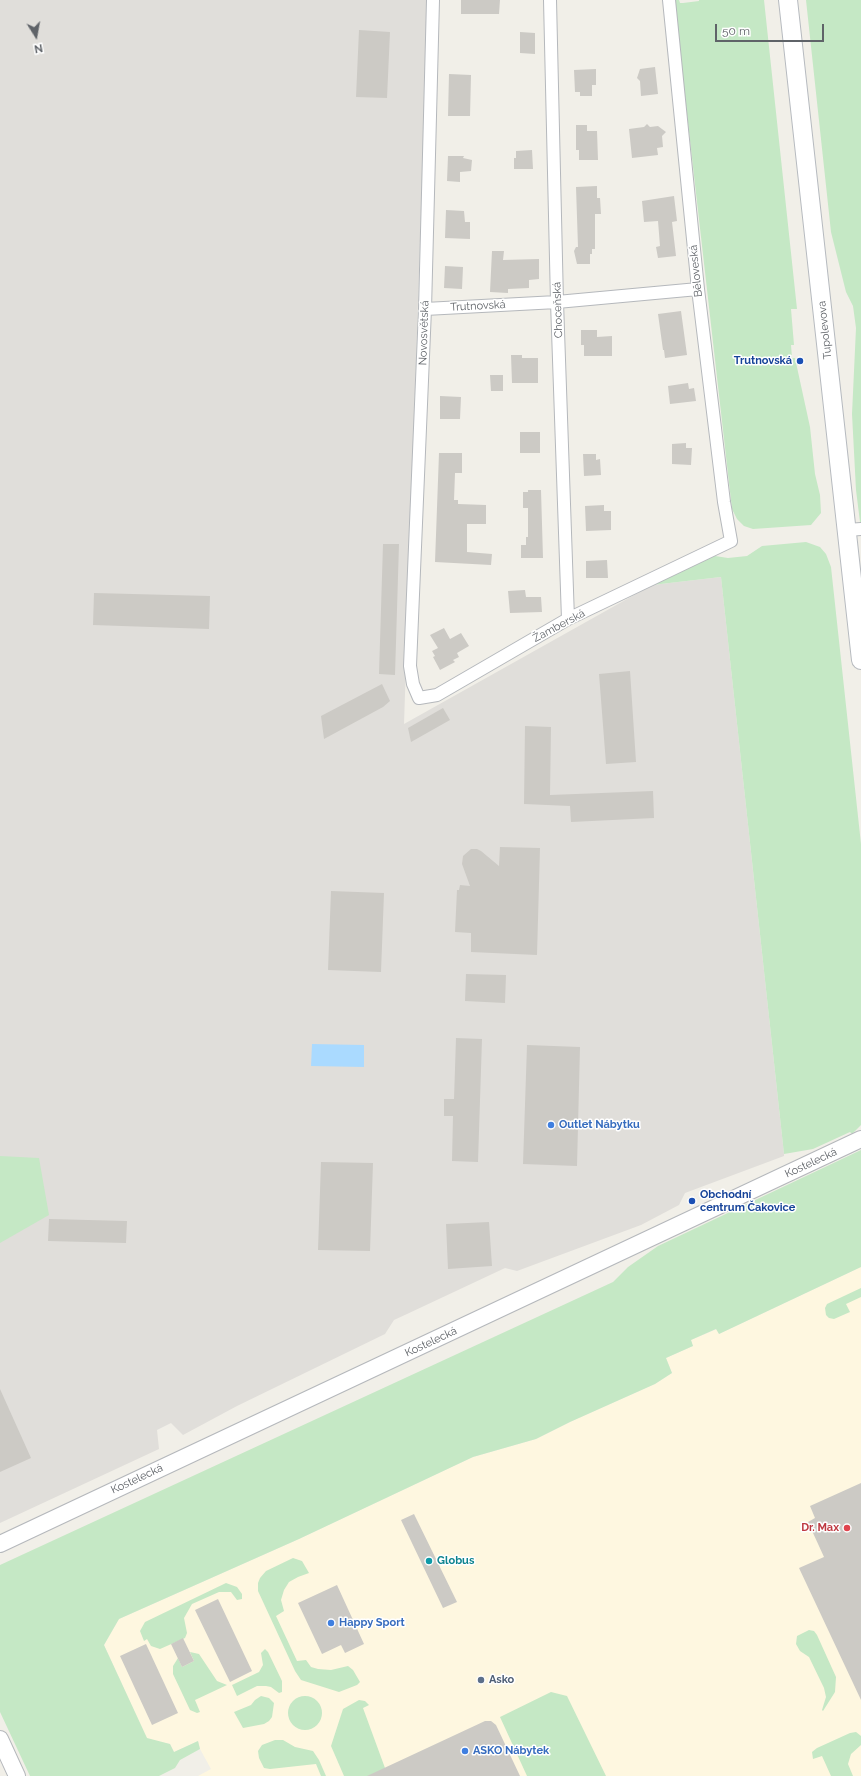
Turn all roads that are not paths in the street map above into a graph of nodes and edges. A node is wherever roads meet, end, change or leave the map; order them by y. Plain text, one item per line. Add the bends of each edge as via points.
1 (432, 0) edge
2 (550, 0) edge
3 (669, 0) edge
4 (788, 0) edge
5 (698, 289) junction
6 (557, 302) junction
7 (425, 309) junction
8 (854, 529) edge
9 (731, 541) joint
10 (568, 619) junction
11 (861, 660) edge
12 (410, 666) joint
13 (861, 1139) edge
14 (0, 1544) edge
15 (0, 1739) edge
16 (17, 1776) edge

1 - 7 street, Novosvětská
2 - 6 street, Choceňská
3 - 5 street, Běloveská
4 - 8 main road, Tupolevova
5 - 6 street, Trutnovská
5 - 9 street, Běloveská
6 - 7 street, Trutnovská
6 - 10 street, Choceňská
7 - 12 street, Novosvětská
8 - 11 main road, Tupolevova
9 - 10 street, Žamberská
10 - 12 street, Žamberská via 436,695 419,698 412,684
13 - 14 street, Kostelecká
15 - 16 street

